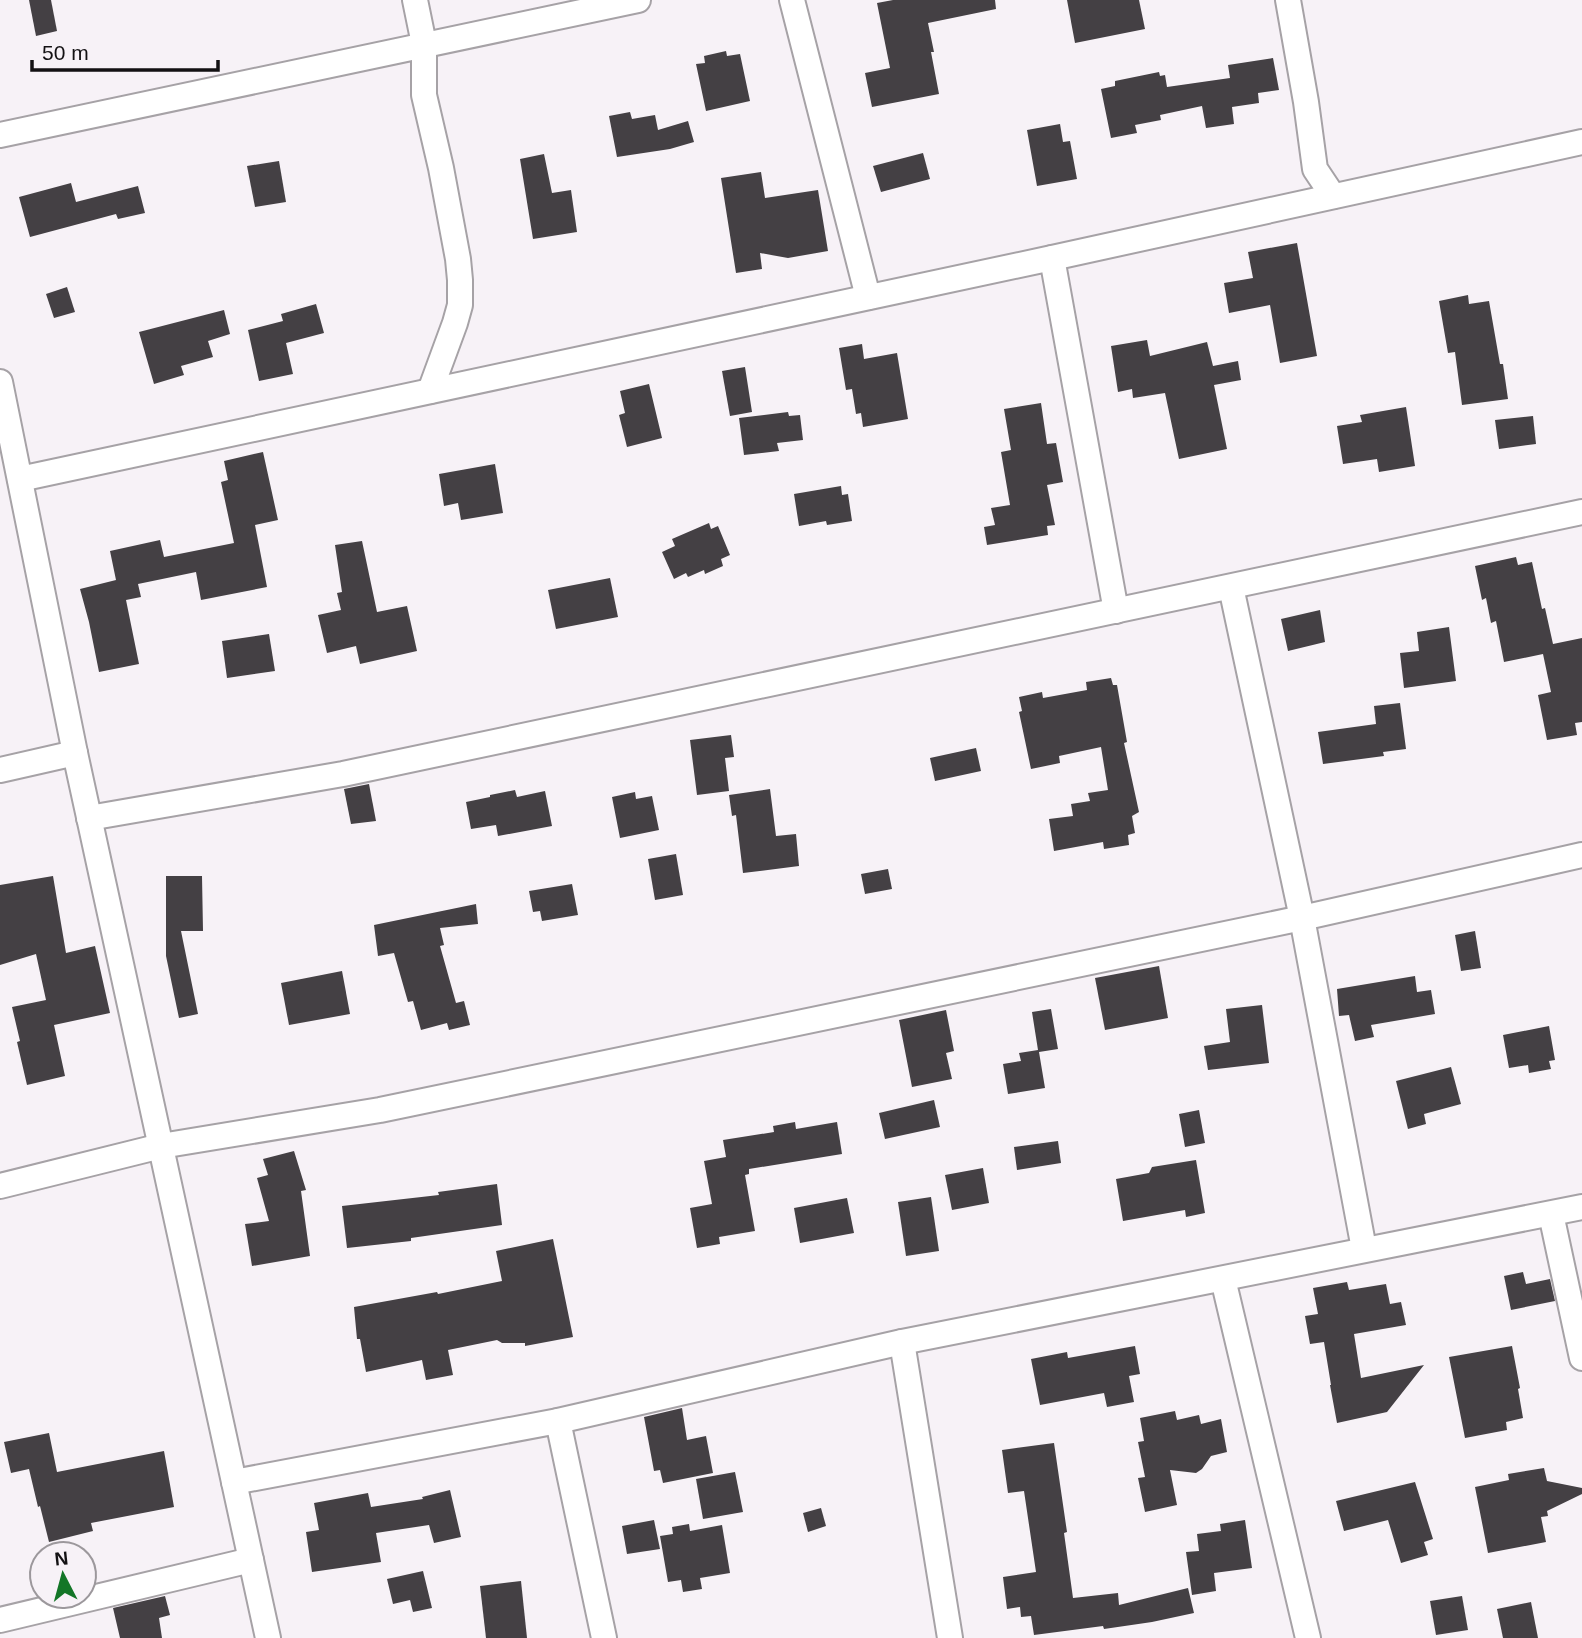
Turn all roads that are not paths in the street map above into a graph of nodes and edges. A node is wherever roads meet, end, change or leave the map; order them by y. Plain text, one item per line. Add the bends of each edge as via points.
1 (415, 0) edge
2 (638, 0) edge
3 (792, 0) edge
4 (1288, 0) edge
5 (424, 44) junction
6 (0, 135) edge
7 (1582, 142) edge
8 (1333, 196) junction
9 (1052, 258) junction
10 (868, 297) junction
11 (0, 382) edge
12 (430, 391) junction
13 (20, 479) junction
14 (1582, 512) edge
15 (1231, 587) junction
16 (1116, 611) junction
17 (75, 753) junction
18 (0, 770) edge
19 (89, 818) junction
20 (1582, 855) edge
21 (1302, 919) junction
22 (161, 1146) junction
23 (0, 1186) edge
24 (1582, 1207) edge
25 (1551, 1214) junction
26 (1364, 1249) junction
27 (1223, 1279) junction
28 (902, 1342) junction
29 (1582, 1358) edge
30 (558, 1421) junction
31 (234, 1482) junction
32 (251, 1560) junction
33 (0, 1620) edge
34 (268, 1638) edge
35 (604, 1638) edge
36 (950, 1638) edge
37 (1308, 1638) edge

1 - 5 street
2 - 5 street
3 - 10 street
4 - 8 street via 1315,169
5 - 6 street
5 - 12 street via 424,95 460,280 456,323
7 - 8 street
8 - 9 street
9 - 10 street
9 - 16 street
10 - 12 street
11 - 13 street
12 - 13 street
13 - 17 street
14 - 15 street
15 - 16 street
15 - 21 street
16 - 19 street via 344,774
17 - 18 street
17 - 19 street
19 - 22 street
20 - 21 street
21 - 22 street via 380,1110
21 - 26 street
22 - 23 street
22 - 31 street
24 - 25 street
25 - 26 street
25 - 29 street
26 - 27 street
27 - 28 street
27 - 37 street
28 - 30 street
28 - 36 street
30 - 31 street
30 - 35 street
31 - 32 street
32 - 33 street
32 - 34 street

